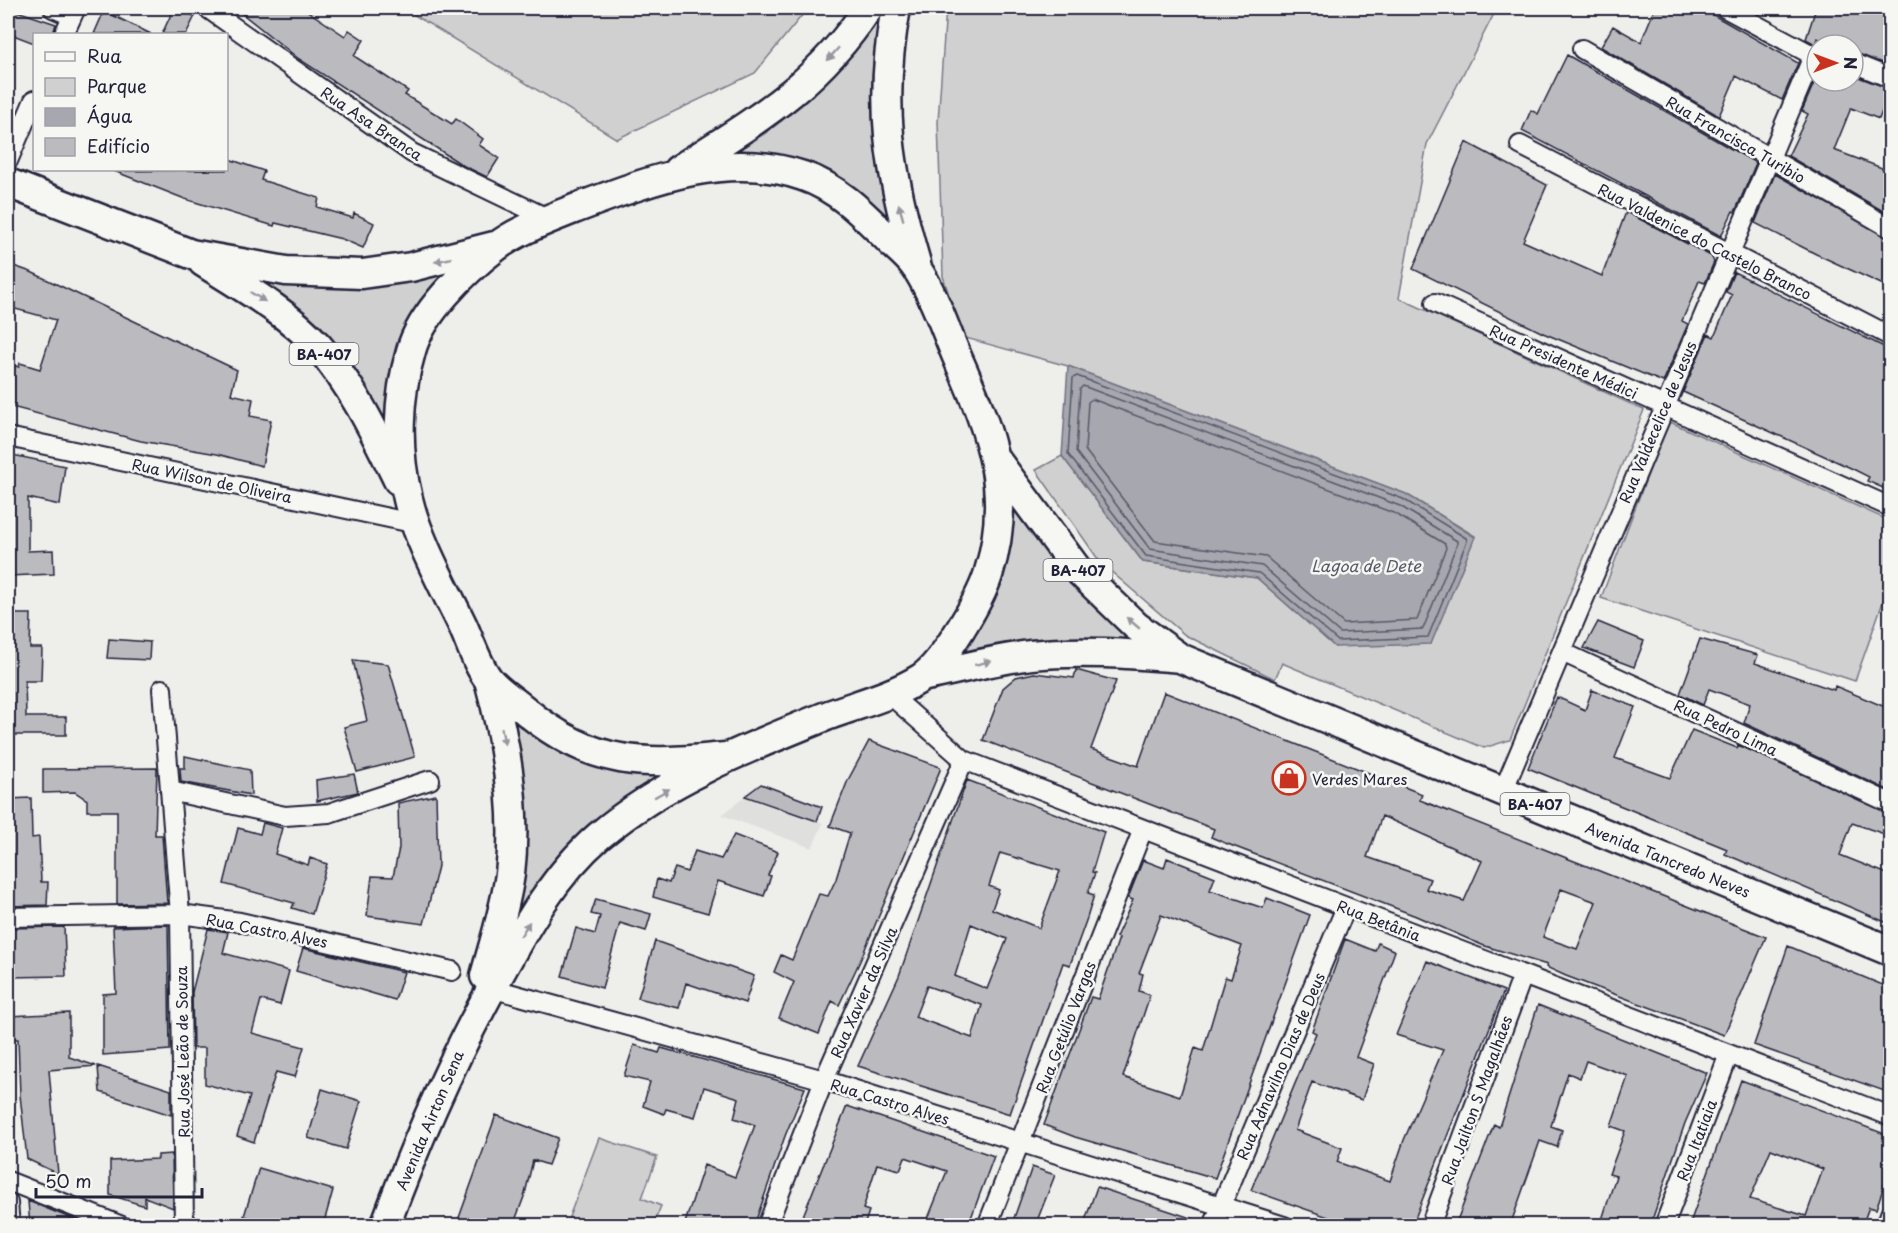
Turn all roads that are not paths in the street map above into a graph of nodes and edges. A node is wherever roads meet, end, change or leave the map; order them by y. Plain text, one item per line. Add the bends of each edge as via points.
1 (53, 8) edge
2 (207, 8) edge
3 (868, 8) edge
4 (896, 8) edge
5 (1725, 8) edge
6 (74, 12) edge
7 (64, 33) edge
8 (1582, 49) dead end
9 (1805, 51) edge
10 (1865, 68) edge
11 (1805, 75) edge
12 (1890, 78) edge
13 (33, 102) edge
14 (1520, 145) dead end
15 (1770, 158) junction
16 (8, 161) edge
17 (674, 172) junction
18 (8, 183) edge
19 (549, 219) junction
20 (1890, 228) edge
21 (499, 244) junction
22 (1728, 252) junction
23 (191, 254) junction
24 (917, 268) junction
25 (1435, 303) dead end
26 (1890, 336) edge
27 (1664, 406) junction
28 (8, 437) edge
29 (997, 461) junction
30 (1890, 507) edge
31 (412, 511) junction
32 (1562, 652) junction
33 (1180, 658) junction
34 (926, 676) junction
35 (489, 680) junction
36 (162, 689) dead end
37 (887, 692) junction
38 (726, 758) junction
39 (964, 760) junction
40 (430, 780) dead end
41 (170, 790) junction
42 (1503, 791) junction
43 (1890, 802) edge
44 (1143, 829) junction
45 (1346, 907) junction
46 (180, 914) junction
47 (8, 917) edge
48 (1890, 951) edge
49 (452, 971) dead end
50 (1523, 975) junction
51 (491, 988) junction
52 (475, 1016) junction
53 (1729, 1054) junction
54 (824, 1080) junction
55 (1890, 1116) edge
56 (1021, 1142) junction
57 (8, 1181) edge
58 (8, 1203) edge
59 (1221, 1206) junction
60 (1890, 1214) edge
61 (10, 1226) edge
62 (122, 1226) edge
63 (184, 1226) edge
64 (385, 1226) edge
65 (767, 1226) edge
66 (987, 1226) edge
67 (1213, 1226) edge
68 (1284, 1226) edge
69 (1430, 1226) edge
70 (1664, 1226) edge
71 (1886, 1226) edge

1 - 6 street
2 - 19 street, Rua Asa Branca via 412,153
3 -> 17 main road via 839,48 795,93
24 -> 4 main road via 898,203 888,142 887,68
5 - 9 street
6 - 7 street
8 - 15 street, Rua Francisca Turibio
10 - 12 street
11 - 15 street, Rua Valdecelice de Jesus
13 - 16 street
14 - 22 street, Rua Valdenice do Castelo Branco
15 - 20 street, Rua Francisca Turibio
15 - 22 street, Rua Valdecelice de Jesus
17 - 19 main road
17 - 24 main road via 760,166 800,175 858,208
18 - 23 main road, BA-407
19 - 21 main road
21 -> 23 main road, BA-407 via 411,267 362,274 286,272
21 - 31 main road via 443,298 422,324 412,345 400,399 399,427
22 - 26 street, Rua Valdenice do Castelo Branco
22 - 27 street, Rua Valdecelice de Jesus
23 -> 31 main road, BA-407 via 272,306 318,346 352,390
24 - 29 main road via 979,406
25 - 27 street, Rua Presidente Médici
27 - 30 street, Rua Presidente Médici
27 - 32 street, Rua Valdecelice de Jesus
28 - 31 street, Rua Wilson de Oliveira
33 -> 29 main road, BA-407 via 1136,626 1077,569
29 - 34 main road via 999,530 987,577 979,600
31 - 35 main road
32 - 42 street, Rua Valdecelice de Jesus
32 - 43 street, Rua Pedro Lima
34 -> 33 main road, BA-407 via 999,660 1062,653
33 - 42 main road, Avenida Tancredo Neves / BA-407
34 - 37 main road
35 - 38 main road via 550,729 606,755 663,764
35 -> 52 main road via 507,759 510,872
36 - 41 street, Rua José Leão de Souza
37 - 38 main road
37 - 39 street, Rua Betânia
51 -> 38 main road via 541,904 597,838 645,803
39 - 44 street, Rua Betânia
39 - 54 street, Rua Xavier da Silva
40 - 41 street via 329,813 285,816
41 - 46 street, Rua José Leão de Souza
42 - 48 main road, Avenida Tancredo Neves / BA-407
44 - 45 street, Rua Betânia
44 - 56 street, Rua Getúlio Vargas
45 - 50 street, Rua Betânia
45 - 59 street, Rua Adnavilno Dias de Deus
46 - 47 street, Rua Castro Alves
46 - 49 street, Rua Castro Alves via 240,921
46 - 63 street, Rua José Leão de Souza
50 - 53 street, Rua Betânia
50 - 69 street, Rua Jailton S Magalhães
51 - 52 main road
51 - 54 street, Rua Castro Alves
52 - 64 main road, Avenida Airton Sena via 440,1087
53 - 55 street, Rua Betânia
53 - 70 street, Rua Itatiaia
54 - 56 street, Rua Castro Alves
54 - 65 street, Rua Xavier da Silva
56 - 59 street, Rua Castro Alves
56 - 66 street, Rua Getúlio Vargas
57 - 62 street
58 - 61 street
59 - 67 street, Rua Adnavilno Dias de Deus
59 - 68 street, Rua Castro Alves
60 - 71 street

